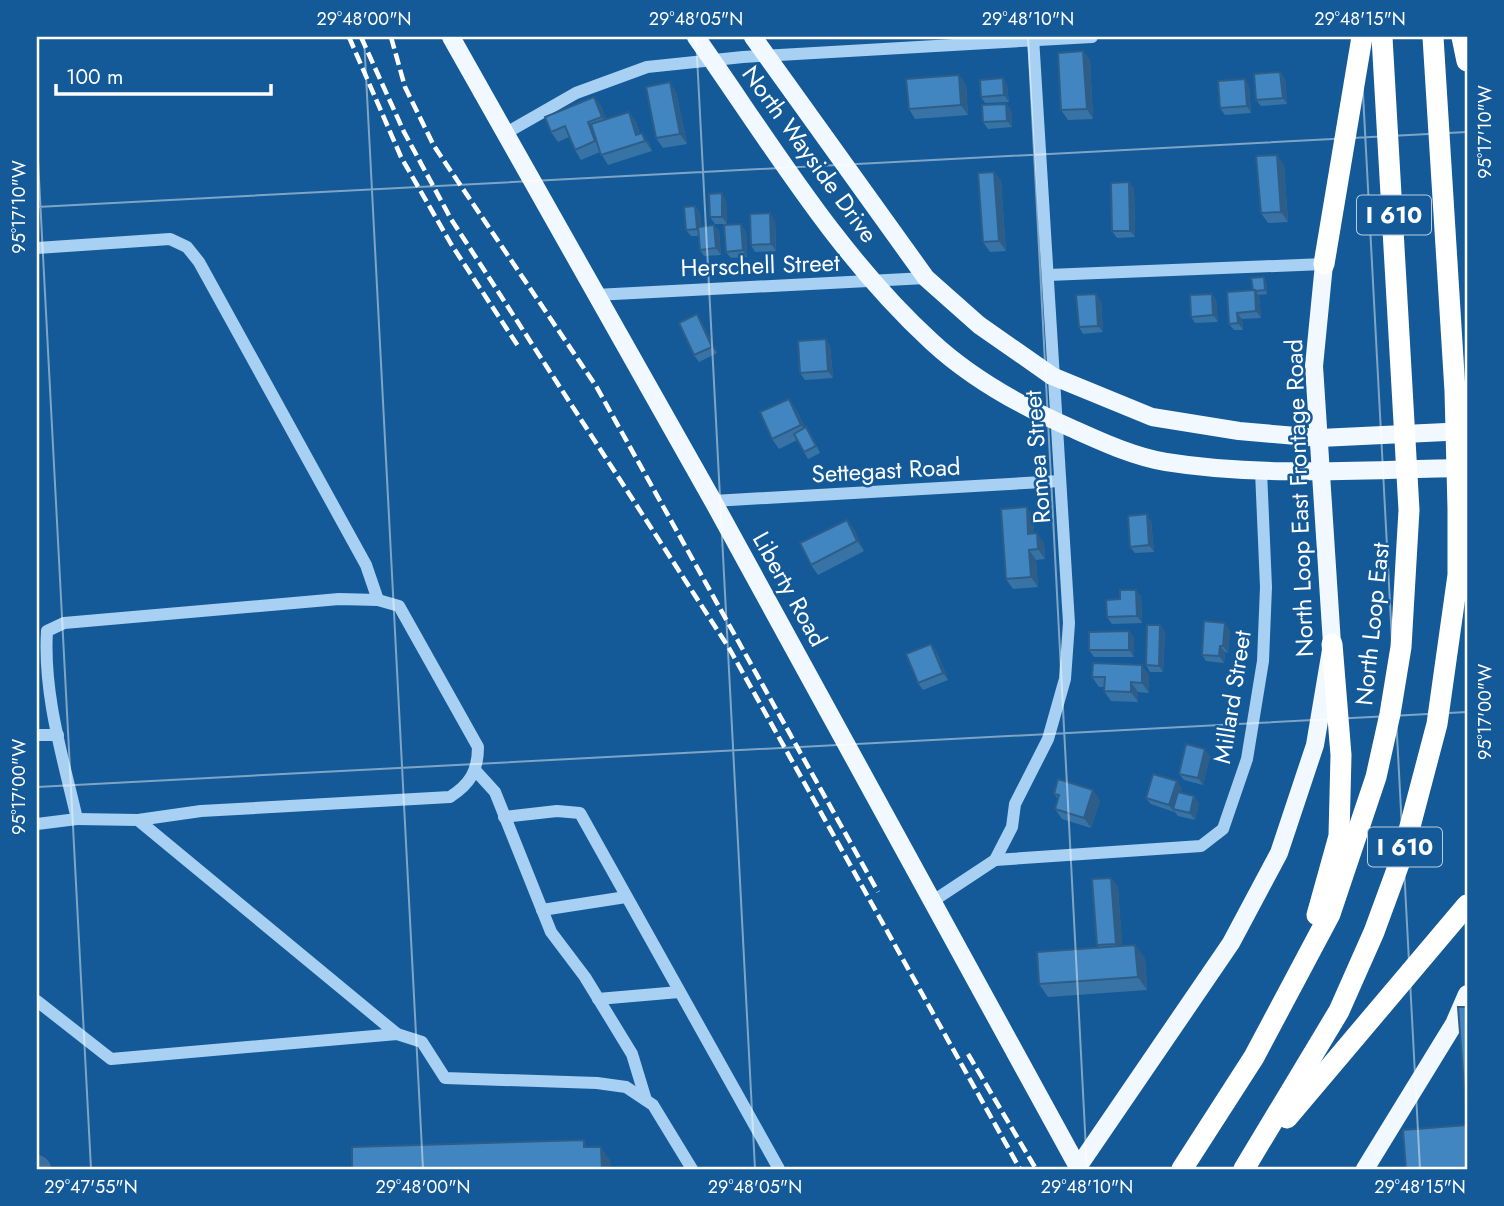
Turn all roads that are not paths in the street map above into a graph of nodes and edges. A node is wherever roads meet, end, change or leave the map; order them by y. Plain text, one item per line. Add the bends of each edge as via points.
1 (451, 37) edge
2 (696, 37) edge
3 (753, 37) edge
4 (1092, 37) edge
5 (1362, 37) edge
6 (1382, 37) edge
7 (1433, 37) edge
8 (1462, 37) edge
9 (1033, 38) edge
10 (766, 56) junction
11 (713, 60) junction
12 (1467, 61) edge
13 (506, 133) junction
14 (37, 247) edge
15 (1324, 264) junction
16 (1048, 275) junction
17 (926, 278) junction
18 (874, 282) junction
19 (595, 295) junction
20 (1052, 376) junction
21 (1058, 422) junction
22 (1467, 431) edge
23 (1321, 438) junction
24 (1467, 468) edge
25 (1322, 470) junction
26 (1261, 471) junction
27 (1060, 481) junction
28 (713, 500) junction
29 (378, 600) junction
30 (1332, 644) junction
31 (58, 734) junction
32 (37, 735) edge
33 (474, 771) junction
34 (505, 817) junction
35 (77, 819) junction
36 (138, 820) junction
37 (37, 824) edge
38 (995, 860) junction
39 (626, 897) junction
40 (933, 901) junction
41 (1467, 905) edge
42 (542, 910) junction
43 (1293, 990) junction
44 (679, 992) junction
45 (1467, 994) edge
46 (598, 999) junction
47 (37, 1000) edge
48 (397, 1034) junction
49 (646, 1100) junction
50 (1249, 1161) edge
51 (1078, 1168) edge
52 (692, 1169) edge
53 (779, 1169) edge
54 (1182, 1169) edge
55 (1365, 1169) edge

1 - 13 main road, Liberty Road
2 - 11 main road, North Wayside Drive
3 - 10 main road, North Wayside Drive
4 - 9 street
5 - 15 highway
6 - 43 highway, North Loop East / I 610 via 1409,510 1401,647 1376,777 1330,915
7 - 50 highway, I 610 via 1455,391 1458,575 1449,650 1426,775 1374,932 1339,1011
8 - 12 highway
9 - 10 street
9 - 16 street, Romea Street
10 - 11 street
10 - 17 main road, North Wayside Drive
11 - 13 street via 648,67 576,93
11 - 18 main road, North Wayside Drive via 817,214
13 - 19 main road, Liberty Road
14 - 29 street via 170,239 187,247 366,565
15 - 16 street
15 - 23 main road, North Loop East Frontage Road via 1314,366
16 - 20 street, Romea Street
17 - 18 street, Herschell Street
17 - 20 main road, North Wayside Drive via 979,325
18 - 19 street, Herschell Street
18 - 21 main road, North Wayside Drive via 933,343 980,377
19 - 28 main road, Liberty Road
20 - 21 street, Romea Street
20 - 23 main road, North Wayside Drive via 1152,416 1239,431
21 - 26 main road, North Wayside Drive via 1163,461
21 - 27 street, Romea Street
22 - 23 main road, North Wayside Drive
23 - 25 main road, North Loop East Frontage Road
24 - 25 main road, North Wayside Drive
25 - 26 main road, North Wayside Drive
25 - 30 main road, North Loop East Frontage Road
26 - 38 street, Millard Street via 1266,587 1263,661 1247,759 1223,829 1201,846
27 - 28 street, Settegast Road
27 - 38 street, Romea Street via 1069,623 1065,679 1048,739 1014,804 1012,827
28 - 40 main road, Liberty Road
29 - 31 street via 339,599 64,623 47,631
29 - 33 street via 399,606 478,747
30 - 43 highway via 1341,755 1339,836
30 - 51 main road, North Loop East Frontage Road via 1315,745 1279,853 1231,943
31 - 32 street
31 - 35 street
33 - 34 street via 495,792
33 - 36 street via 467,785 450,797 201,811
34 - 39 street via 580,813
34 - 42 street
35 - 36 street
35 - 37 street
36 - 48 street
38 - 40 street, Millard Street
39 - 42 street
39 - 44 street
40 - 51 main road, Liberty Road
41 - 50 highway
42 - 46 street via 551,932
43 - 54 highway, North Loop East / I 610
44 - 46 street
44 - 53 street
45 - 55 main road via 1454,1024
46 - 49 street via 632,1054
47 - 48 street via 111,1059
48 - 49 street via 422,1042 445,1078 597,1083 626,1087
49 - 52 street

